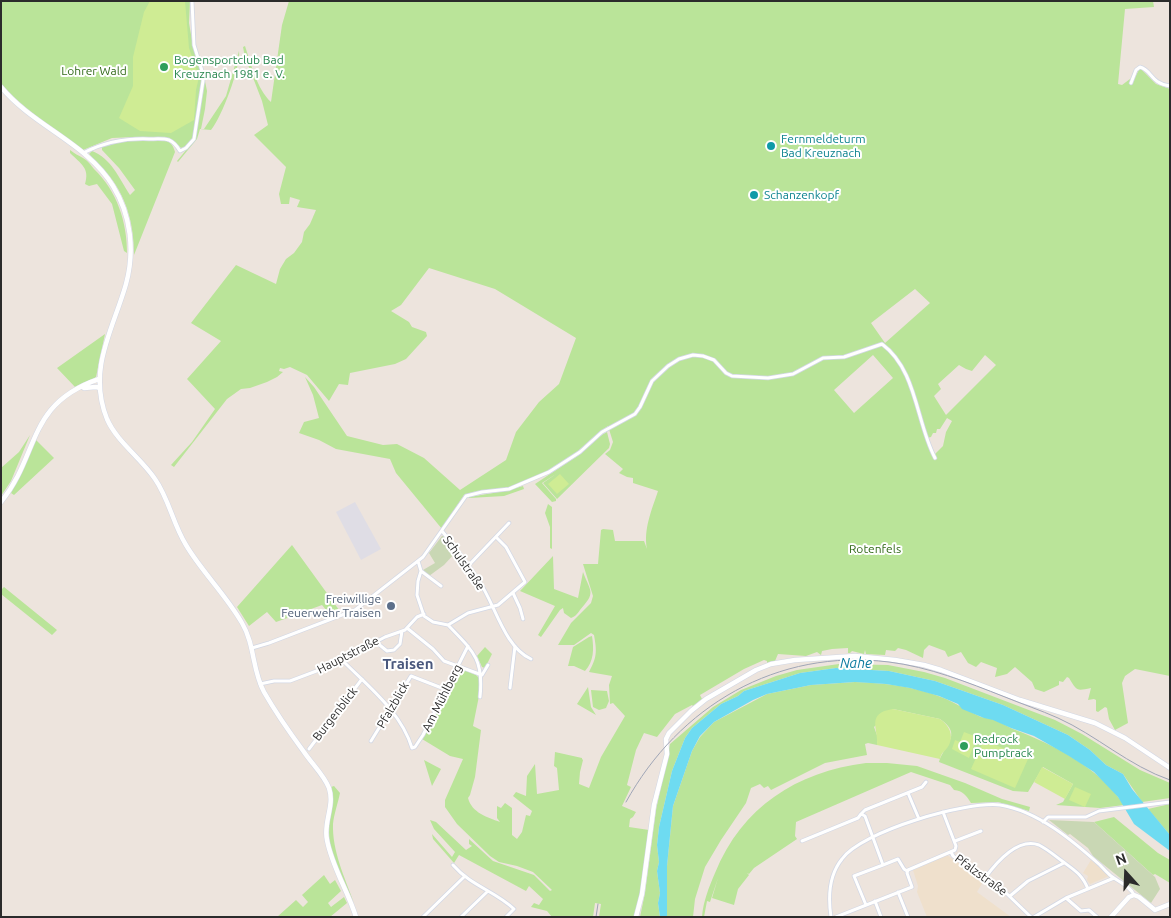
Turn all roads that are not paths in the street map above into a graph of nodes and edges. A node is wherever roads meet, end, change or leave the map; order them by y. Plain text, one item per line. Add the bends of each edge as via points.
1 (192, 1) edge
2 (1131, 83) dead end
3 (1170, 86) edge
4 (1, 88) edge
5 (83, 153) junction
6 (99, 379) junction
7 (100, 388) junction
8 (78, 389) junction
9 (935, 458) dead end
10 (1, 502) edge
11 (509, 523) dead end
12 (442, 531) junction
13 (496, 537) junction
14 (418, 561) junction
15 (468, 566) junction
16 (422, 571) junction
17 (441, 586) dead end
18 (513, 592) junction
19 (492, 607) junction
20 (424, 614) junction
21 (523, 619) dead end
22 (448, 625) junction
23 (407, 628) junction
24 (402, 631) junction
25 (376, 642) junction
26 (468, 646) junction
27 (515, 646) junction
28 (252, 648) junction
29 (531, 660) dead end
30 (344, 661) junction
31 (488, 665) dead end
32 (458, 666) junction
33 (482, 675) junction
34 (362, 679) junction
35 (260, 684) junction
36 (510, 688) dead end
37 (447, 690) junction
38 (480, 697) dead end
39 (391, 710) junction
40 (371, 741) dead end
41 (309, 749) dead end
42 (1170, 768) edge
43 (926, 782) dead end
44 (908, 793) junction
45 (1170, 802) edge
46 (943, 812) junction
47 (861, 814) junction
48 (919, 819) junction
49 (1044, 822) junction
50 (981, 831) dead end
51 (873, 837) junction
52 (802, 841) dead end
53 (954, 841) junction
54 (951, 852) junction
55 (1064, 863) junction
56 (453, 864) dead end
57 (883, 865) junction
58 (907, 871) junction
59 (464, 877) junction
60 (985, 878) junction
61 (1114, 878) junction
62 (1088, 889) junction
63 (488, 891) junction
64 (898, 892) junction
65 (1134, 895) junction
66 (1010, 896) junction
67 (1066, 898) junction
68 (875, 901) junction
69 (1170, 904) edge
70 (866, 905) junction
71 (848, 912) junction
72 (356, 917) edge
73 (423, 917) edge
74 (461, 917) edge
75 (506, 917) edge
76 (636, 917) edge
77 (831, 917) edge
78 (836, 917) edge
79 (849, 917) edge
80 (881, 917) edge
81 (908, 917) edge
82 (1033, 917) edge
83 (1097, 917) edge
84 (1110, 917) edge

1 - 5 street via 194,45 203,74 194,138 180,151 165,139 132,139 111,141
2 - 3 street via 1140,66 1158,83
4 - 5 main road
5 - 6 main road via 113,185 124,210 130,241 128,276 103,349
6 - 7 main road
6 - 8 main road
7 - 8 main road
7 - 28 main road via 109,422 158,484 186,544 242,623
8 - 10 main road via 58,402 43,420 12,487
9 - 12 street via 906,372 882,344 844,357 823,358 793,374 761,378 734,377 707,357 693,355 679,359 652,381 632,416 602,432 580,452 540,478 509,490 466,496
11 - 13 street
12 - 14 street
12 - 15 street, Schulstraße
13 - 15 street
13 - 18 street via 506,547 525,582
14 - 16 street
14 - 28 street via 355,610
15 - 19 street, Schulstraße
16 - 17 street
16 - 20 street via 416,595
18 - 19 street
18 - 21 street
19 - 22 street, Schulstraße via 468,613
19 - 27 street
20 - 22 street via 430,620
20 - 23 street, Hauptstraße
22 - 26 street
23 - 24 street, Hauptstraße
23 - 32 street via 444,661
24 - 25 street, Hauptstraße
24 - 25 street via 400,644 394,650 387,651
25 - 30 street, Hauptstraße
26 - 32 street, Am Mühlberg
26 - 33 street
27 - 29 street
27 - 36 street
28 - 35 main road
30 - 34 street
30 - 35 street, Hauptstraße via 290,682
31 - 33 street
32 - 33 street
32 - 37 street, Am Mühlberg
33 - 38 street
34 - 39 street
34 - 41 street, Burgenblick
35 - 72 main road via 328,786 331,802 327,842
37 - 39 street, Pfalzblick via 411,676
37 - 39 street, Am Mühlberg via 415,747 412,748 403,726
39 - 40 street, Pfalzblick
42 - 76 main road via 1116,733 941,670 870,657 778,662 764,666 701,702 669,733
43 - 44 street
44 - 47 street
44 - 48 street
45 - 49 street via 1102,811 1086,817 1048,817
46 - 48 street
46 - 49 street via 976,805 1001,805
46 - 53 street
47 - 51 street via 865,816
47 - 52 street
48 - 51 street
49 - 61 street
50 - 53 street
51 - 57 street
51 - 77 street via 852,849 836,867 830,891
53 - 54 street via 957,847
54 - 58 street, Pfalzstraße
54 - 60 street, Pfalzstraße
55 - 60 street via 1040,846 1027,844 1010,852
55 - 62 street via 1081,875
55 - 66 street via 1033,878
56 - 59 street
57 - 58 street via 898,859
57 - 70 street via 854,876
58 - 64 street via 912,887
59 - 63 street
59 - 73 street
60 - 66 street, Pfalzstraße
61 - 62 street
61 - 65 street
62 - 67 street
63 - 74 street
63 - 75 street via 514,909
64 - 68 street
64 - 81 street
65 - 69 main road via 1154,910
65 - 84 main road
66 - 82 street, Pfalzstraße
67 - 82 street
67 - 83 street via 1080,911 1089,910
68 - 70 street
68 - 80 street
70 - 71 street
71 - 78 street
71 - 79 street

